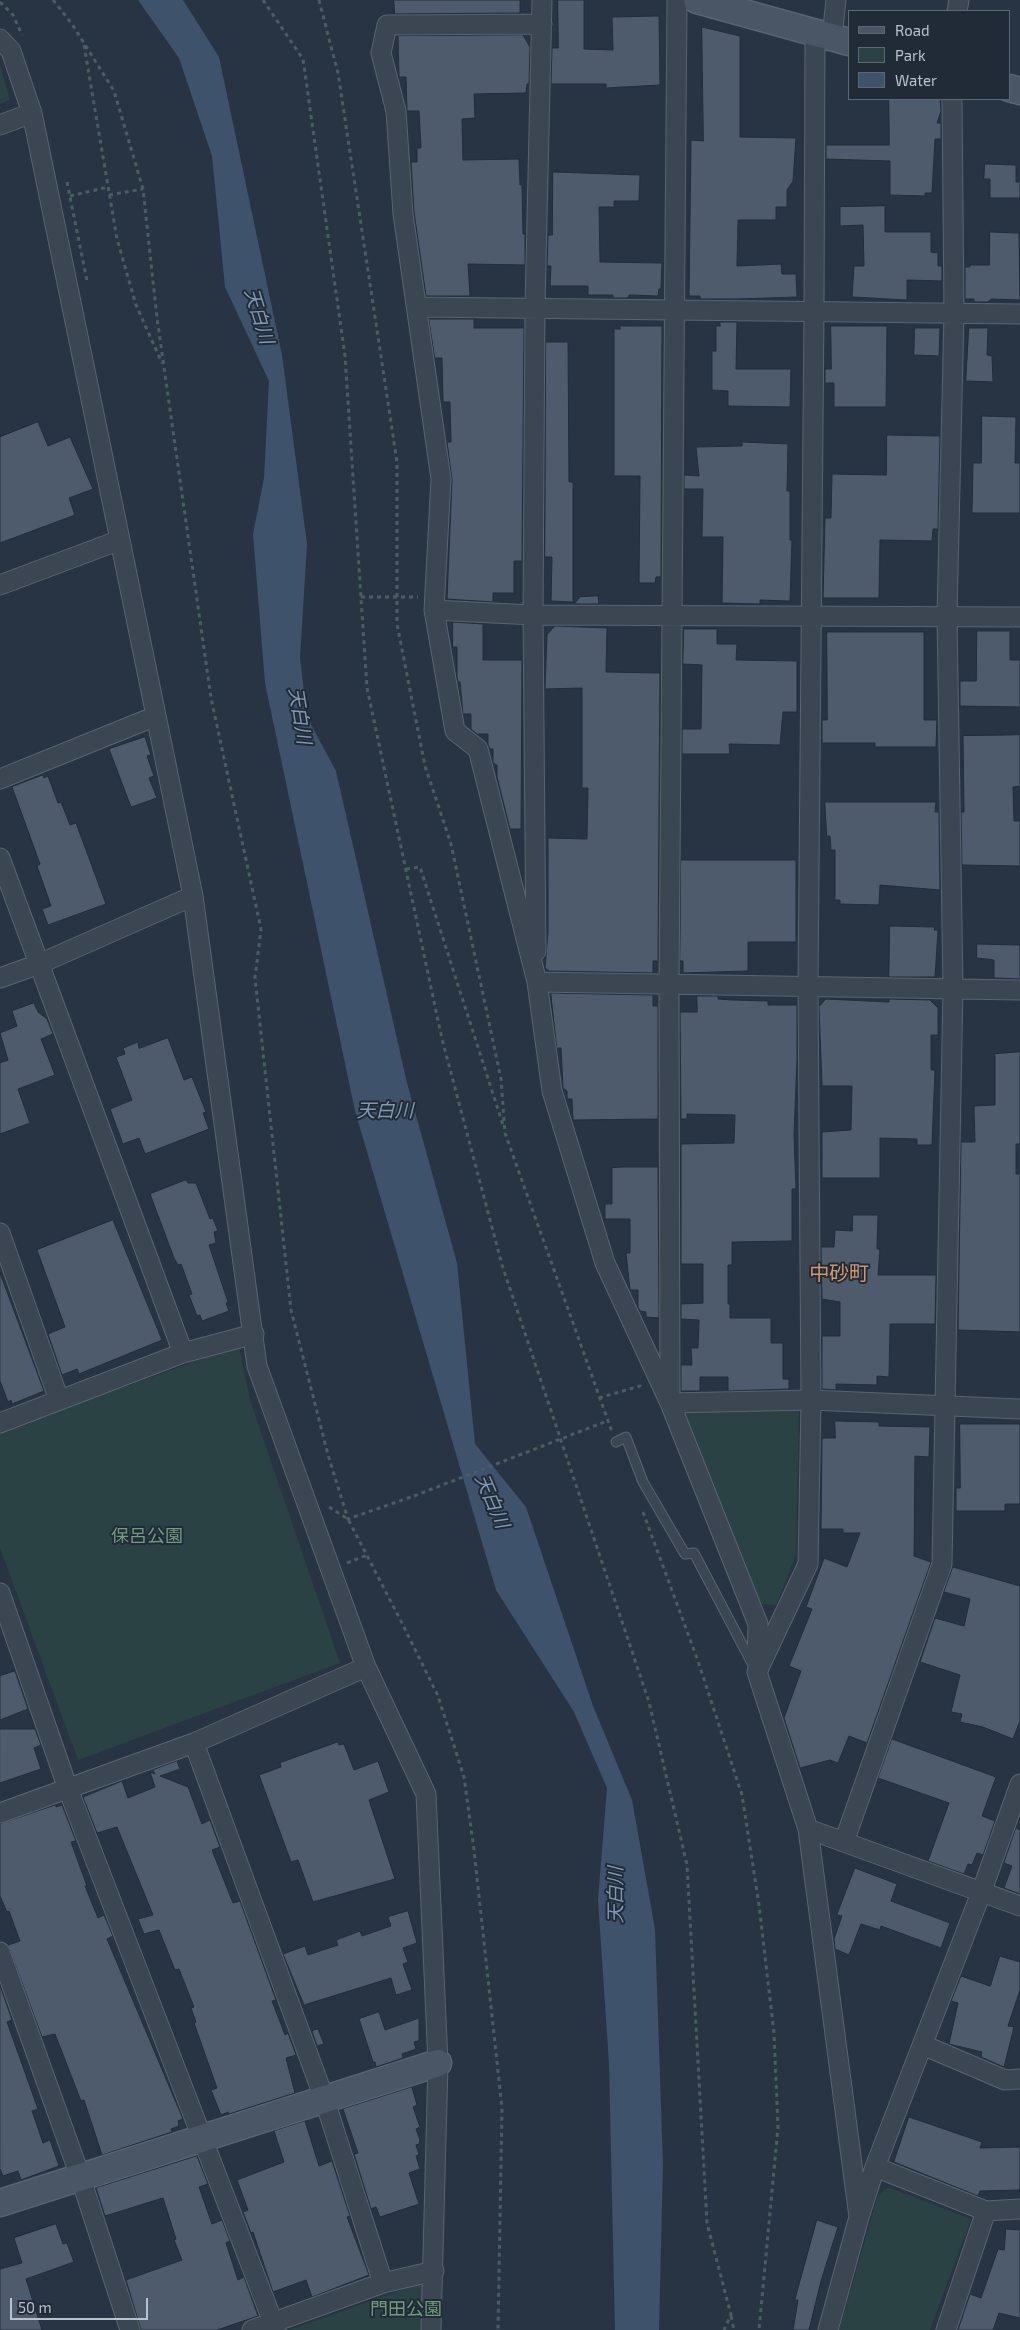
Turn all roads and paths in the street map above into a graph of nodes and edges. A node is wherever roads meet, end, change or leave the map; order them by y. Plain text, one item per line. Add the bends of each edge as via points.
1 (53, 0) edge
2 (263, 0) edge
3 (542, 0) edge
4 (677, 0) edge
5 (836, 0) edge
6 (703, 1) edge
7 (542, 24) junction
8 (832, 37) edge
9 (0, 39) edge
10 (83, 42) junction
11 (952, 100) edge
12 (32, 114) junction
13 (0, 126) edge
14 (108, 187) junction
15 (143, 189) junction
16 (109, 195) junction
17 (70, 196) dead end
18 (417, 307) junction
19 (535, 307) junction
20 (674, 310) junction
21 (814, 312) junction
22 (954, 313) junction
23 (1020, 314) edge
24 (164, 368) junction
25 (120, 540) junction
26 (0, 585) edge
27 (361, 596) junction
28 (397, 598) dead end
29 (434, 610) junction
30 (533, 616) junction
31 (672, 616) junction
32 (947, 616) junction
33 (1020, 617) edge
34 (810, 618) junction
35 (156, 716) junction
36 (0, 779) edge
37 (0, 858) edge
38 (406, 870) junction
39 (193, 896) junction
40 (39, 964) junction
41 (0, 978) edge
42 (536, 982) junction
43 (668, 984) junction
44 (808, 986) junction
45 (953, 988) junction
46 (1020, 990) edge
47 (505, 1133) dead end
48 (0, 1233) edge
49 (254, 1334) junction
50 (582, 1350) dead end
51 (183, 1353) junction
52 (644, 1392) dead end
53 (600, 1398) junction
54 (59, 1400) junction
55 (811, 1400) junction
56 (670, 1403) junction
57 (944, 1405) junction
58 (1020, 1409) edge
59 (607, 1421) junction
60 (0, 1423) edge
61 (616, 1442) joint
62 (640, 1503) dead end
63 (0, 1593) edge
64 (366, 1667) junction
65 (757, 1672) junction
66 (194, 1743) junction
67 (1020, 1784) edge
68 (68, 1789) junction
69 (0, 1813) edge
70 (808, 1829) junction
71 (844, 1842) junction
72 (981, 1894) junction
73 (1020, 1906) edge
74 (0, 1952) edge
75 (923, 2045) junction
76 (438, 2062) junction
77 (1020, 2080) edge
78 (324, 2098) junction
79 (203, 2137) junction
80 (875, 2167) junction
81 (80, 2176) junction
82 (0, 2203) edge
83 (1020, 2209) edge
84 (986, 2211) junction
85 (859, 2217) junction
86 (434, 2270) junction
87 (383, 2283) junction
88 (731, 2315) junction
89 (274, 2326) edge
90 (130, 2330) edge
91 (252, 2330) edge
92 (431, 2330) edge
93 (724, 2330) edge
94 (734, 2330) edge
95 (759, 2330) edge
96 (828, 2330) edge
97 (946, 2330) edge

1 - 10 path
2 - 27 path via 303,58 345,356
3 - 7 street
4 - 20 street
5 - 8 street
6 - 8 street
7 - 18 street via 387,25 381,53 396,111 403,214
7 - 19 street
8 - 21 street
9 - 12 street via 11,51
10 - 14 path
10 - 15 path via 114,91
11 - 22 street
12 - 13 street
12 - 25 street
14 - 16 path
14 - 17 path
15 - 16 path
15 - 24 path
16 - 24 path via 117,239 136,305
18 - 19 street
18 - 29 street via 441,479
19 - 20 street
19 - 30 street
20 - 21 street
20 - 31 street
21 - 22 street
21 - 34 street
22 - 23 street
22 - 32 street
24 - 59 path, bridge via 211,698 261,929 255,978 291,1310 348,1519
25 - 26 street
25 - 35 street
27 - 28 path
27 - 38 path via 367,688
29 - 30 street
29 - 42 street via 454,731 478,749
30 - 31 street
30 - 42 street
31 - 34 street
31 - 43 street
32 - 33 street
32 - 34 street
32 - 45 street
34 - 44 street
35 - 36 street
35 - 39 street
37 - 40 street
38 - 47 path via 420,867
38 - 88 path via 442,1039 502,1265 649,1702 687,1865 707,2223
39 - 40 street
39 - 49 street
40 - 41 street
40 - 51 street
42 - 43 street
42 - 56 street via 552,1091 604,1263
43 - 44 street
43 - 56 street
44 - 45 street
44 - 55 street
45 - 46 street
45 - 57 street
48 - 54 street
49 - 51 street
49 - 64 street via 256,1366
50 - 53 path
51 - 54 street
52 - 53 path via 640,1386
53 - 59 path
54 - 60 street
55 - 56 street
55 - 57 street
55 - 65 street via 808,1564
56 - 65 street via 758,1624
57 - 58 street
57 - 71 street via 942,1564
59 - 61 path
61 - 65 lane via 626,1437 643,1482 685,1554 694,1553
62 - 95 path via 698,1661 742,1795 759,1905 774,2033 778,2127
63 - 68 street
64 - 66 street
64 - 76 street via 426,1794
65 - 70 street
66 - 68 street
66 - 78 street
67 - 72 street
68 - 69 street
68 - 79 street
70 - 71 street
70 - 85 street
71 - 72 street
72 - 73 street
72 - 75 street
74 - 81 street
75 - 77 street via 1005,2080
75 - 80 street
76 - 78 street
76 - 86 street
78 - 79 street
78 - 87 street
79 - 81 street
79 - 89 street
80 - 84 street
80 - 85 street
81 - 82 street
81 - 90 street
83 - 84 street
84 - 97 street
85 - 96 street
86 - 87 street
86 - 92 street
87 - 89 street
88 - 93 path
88 - 94 path
89 - 91 street

